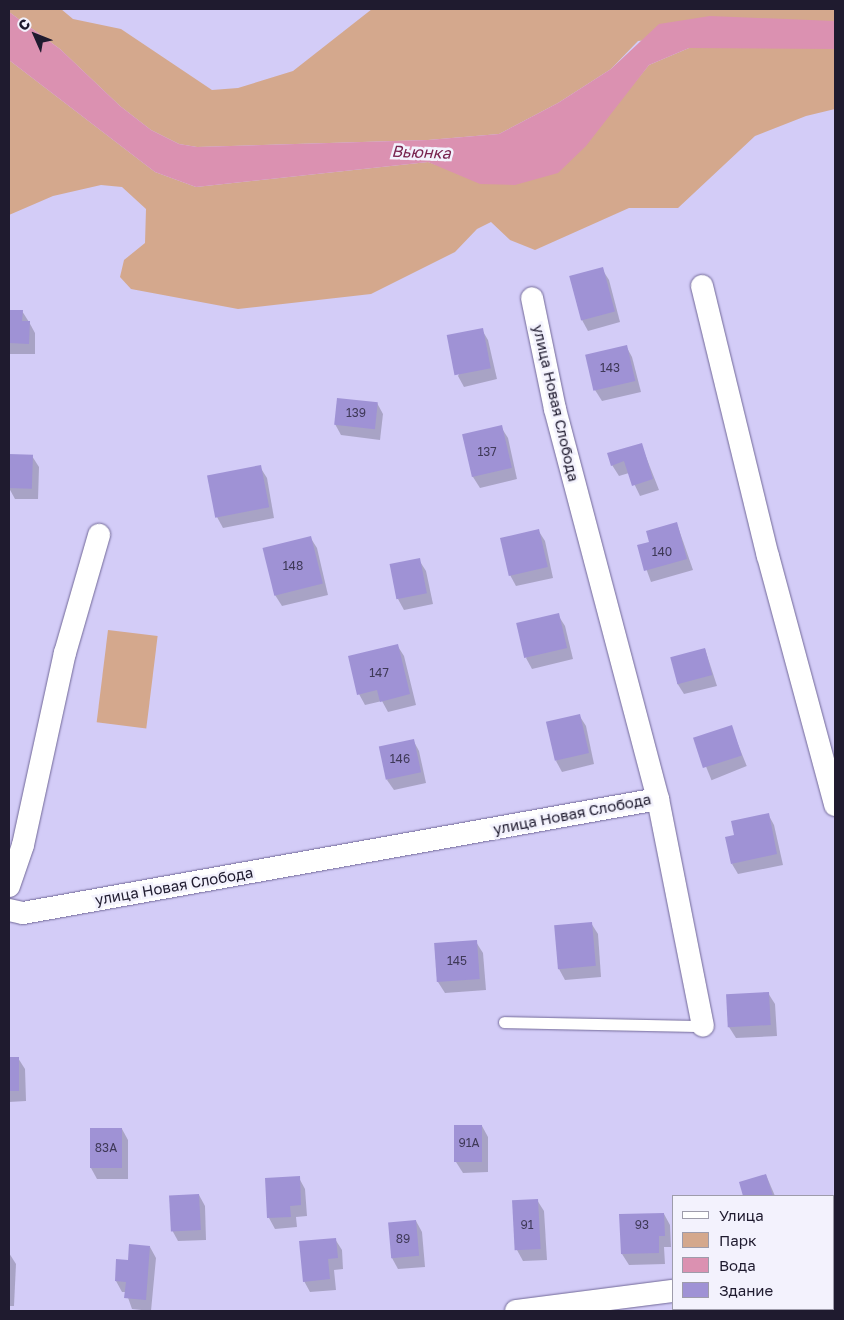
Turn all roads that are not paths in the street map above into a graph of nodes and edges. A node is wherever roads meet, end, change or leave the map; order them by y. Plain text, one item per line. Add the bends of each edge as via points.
1 (702, 286) dead end
2 (532, 298) dead end
3 (98, 535) dead end
4 (658, 799) junction
5 (835, 805) edge
6 (9, 886) edge
7 (9, 910) edge
8 (504, 1022) dead end
9 (703, 1026) joint
10 (672, 1291) edge
11 (516, 1311) edge

1 - 5 street via 768,556
2 - 4 street, улица Новая Слобода via 556,409
3 - 6 street via 65,653 23,845
4 - 7 street, улица Новая Слобода via 23,913
4 - 9 street
8 - 9 lane
10 - 11 street

